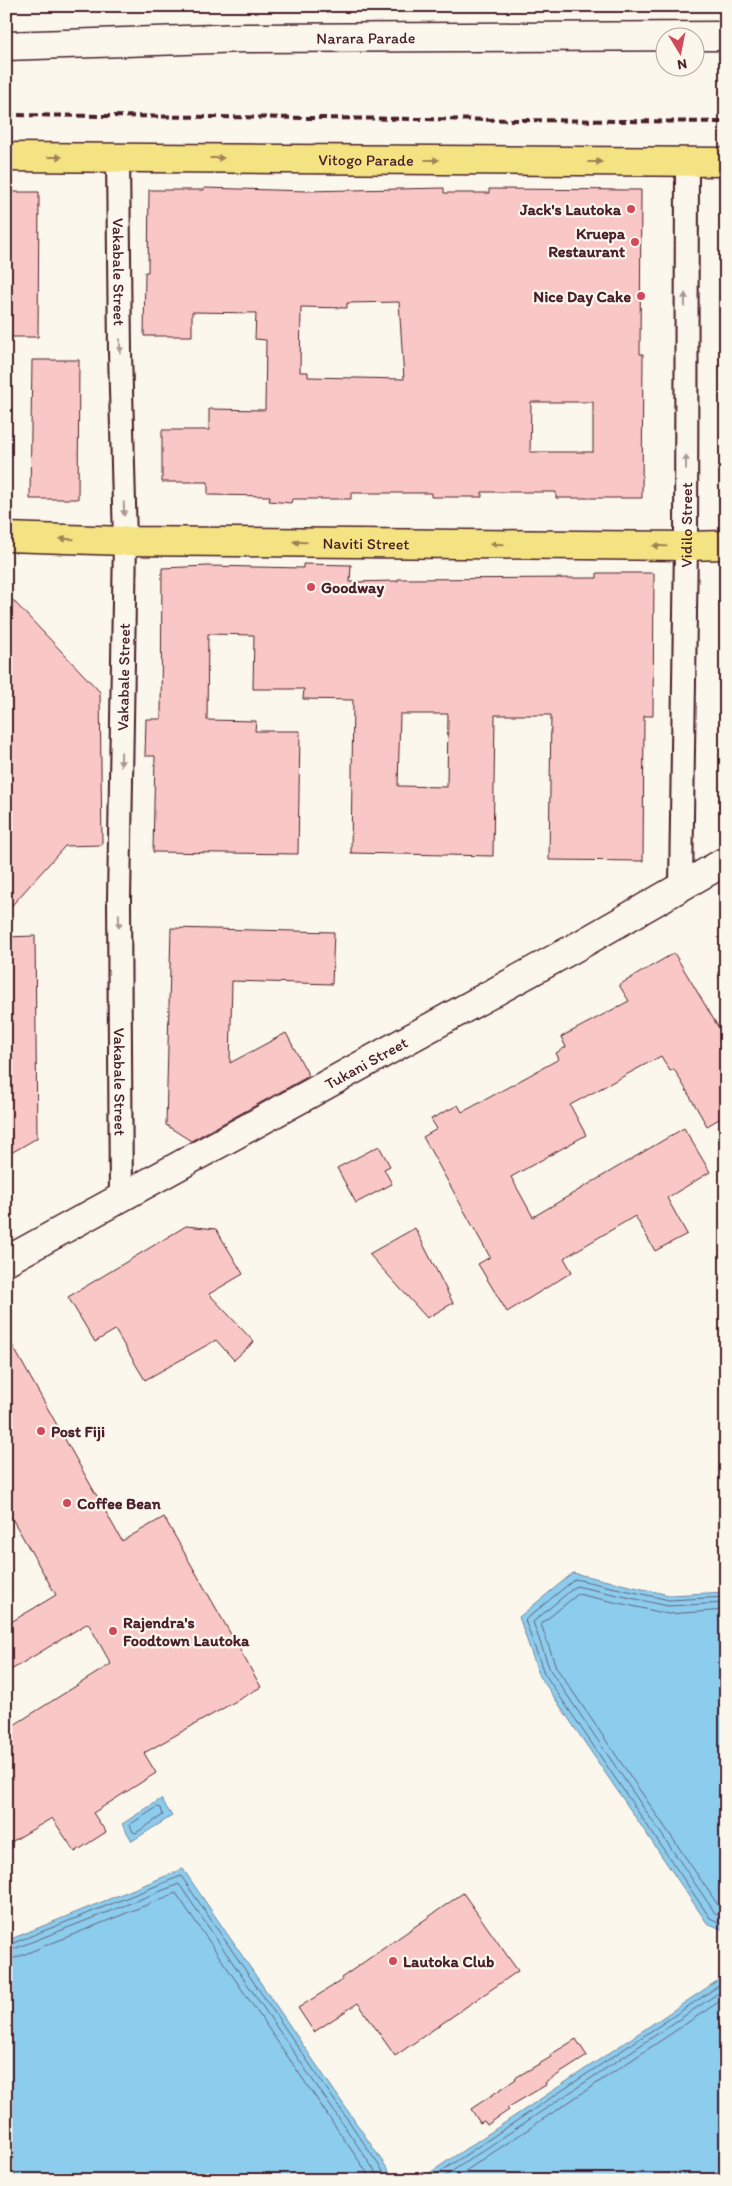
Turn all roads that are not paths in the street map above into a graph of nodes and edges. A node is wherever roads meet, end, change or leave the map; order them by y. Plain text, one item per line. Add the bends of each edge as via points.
1 (726, 36) edge
2 (6, 46) edge
3 (6, 157) edge
4 (118, 158) junction
5 (687, 162) junction
6 (726, 162) edge
7 (6, 537) edge
8 (125, 541) junction
9 (726, 545) edge
10 (686, 546) junction
11 (726, 862) edge
12 (681, 886) junction
13 (121, 1197) junction
14 (6, 1261) edge

1 - 2 street, Narara Parade via 244,38
3 -> 4 main road, Vitogo Parade
4 -> 5 main road, Vitogo Parade
4 -> 8 street, Vakabale Street
5 - 6 main road, Vitogo Parade
10 -> 5 street, Vidilo Street
8 -> 7 main road, Naviti Street
10 -> 8 main road, Naviti Street
8 -> 13 street, Vakabale Street via 119,900
9 - 10 main road, Naviti Street
10 - 12 street, Vidilo Street
11 - 12 street, Tukani Street
12 - 13 street, Tukani Street
13 - 14 street, Tukani Street

